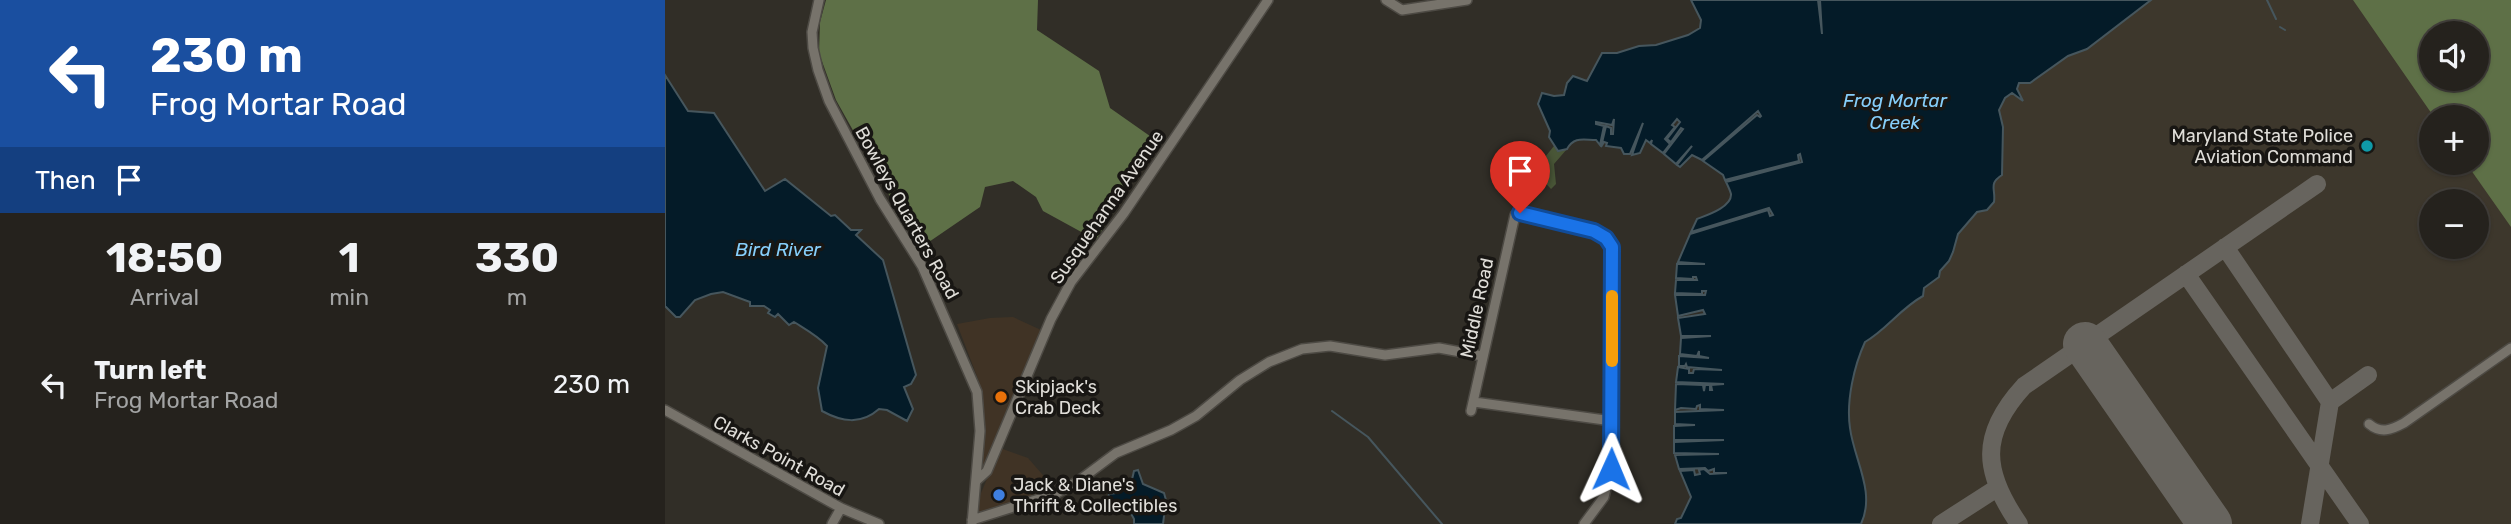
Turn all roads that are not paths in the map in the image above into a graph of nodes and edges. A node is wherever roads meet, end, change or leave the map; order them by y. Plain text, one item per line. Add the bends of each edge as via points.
1 (818, 0) edge
2 (1268, 0) edge
3 (1386, 0) edge
4 (1467, 0) edge
5 (2511, 348) edge
6 (1482, 356) junction
7 (665, 410) edge
8 (1612, 421) junction
9 (2369, 424) dead end
10 (976, 481) junction
11 (841, 508) junction
12 (972, 522) edge
13 (832, 524) edge
14 (879, 524) edge
15 (1584, 524) edge

1 - 10 street, Bowleys Quarters Road via 812,38 829,101 880,199 931,282 977,392
2 - 10 street, Susquehanna Avenue via 1124,213 1071,282 987,471
3 - 4 street via 1402,10
5 - 9 street via 2404,423 2388,430
6 - 8 street, Middle Road via 1472,407
6 - 8 street, Middle Road via 1513,217 1527,213 1594,231 1610,242 1613,251
6 - 12 street via 1439,348 1385,355 1330,346 1302,349 1269,362 1190,420 1116,453 1055,494
7 - 11 street, Clarks Point Road
8 - 15 street via 1609,483 1601,504
10 - 12 street, Bowleys Quarters Road
11 - 13 street
11 - 14 street, Clarks Point Road

